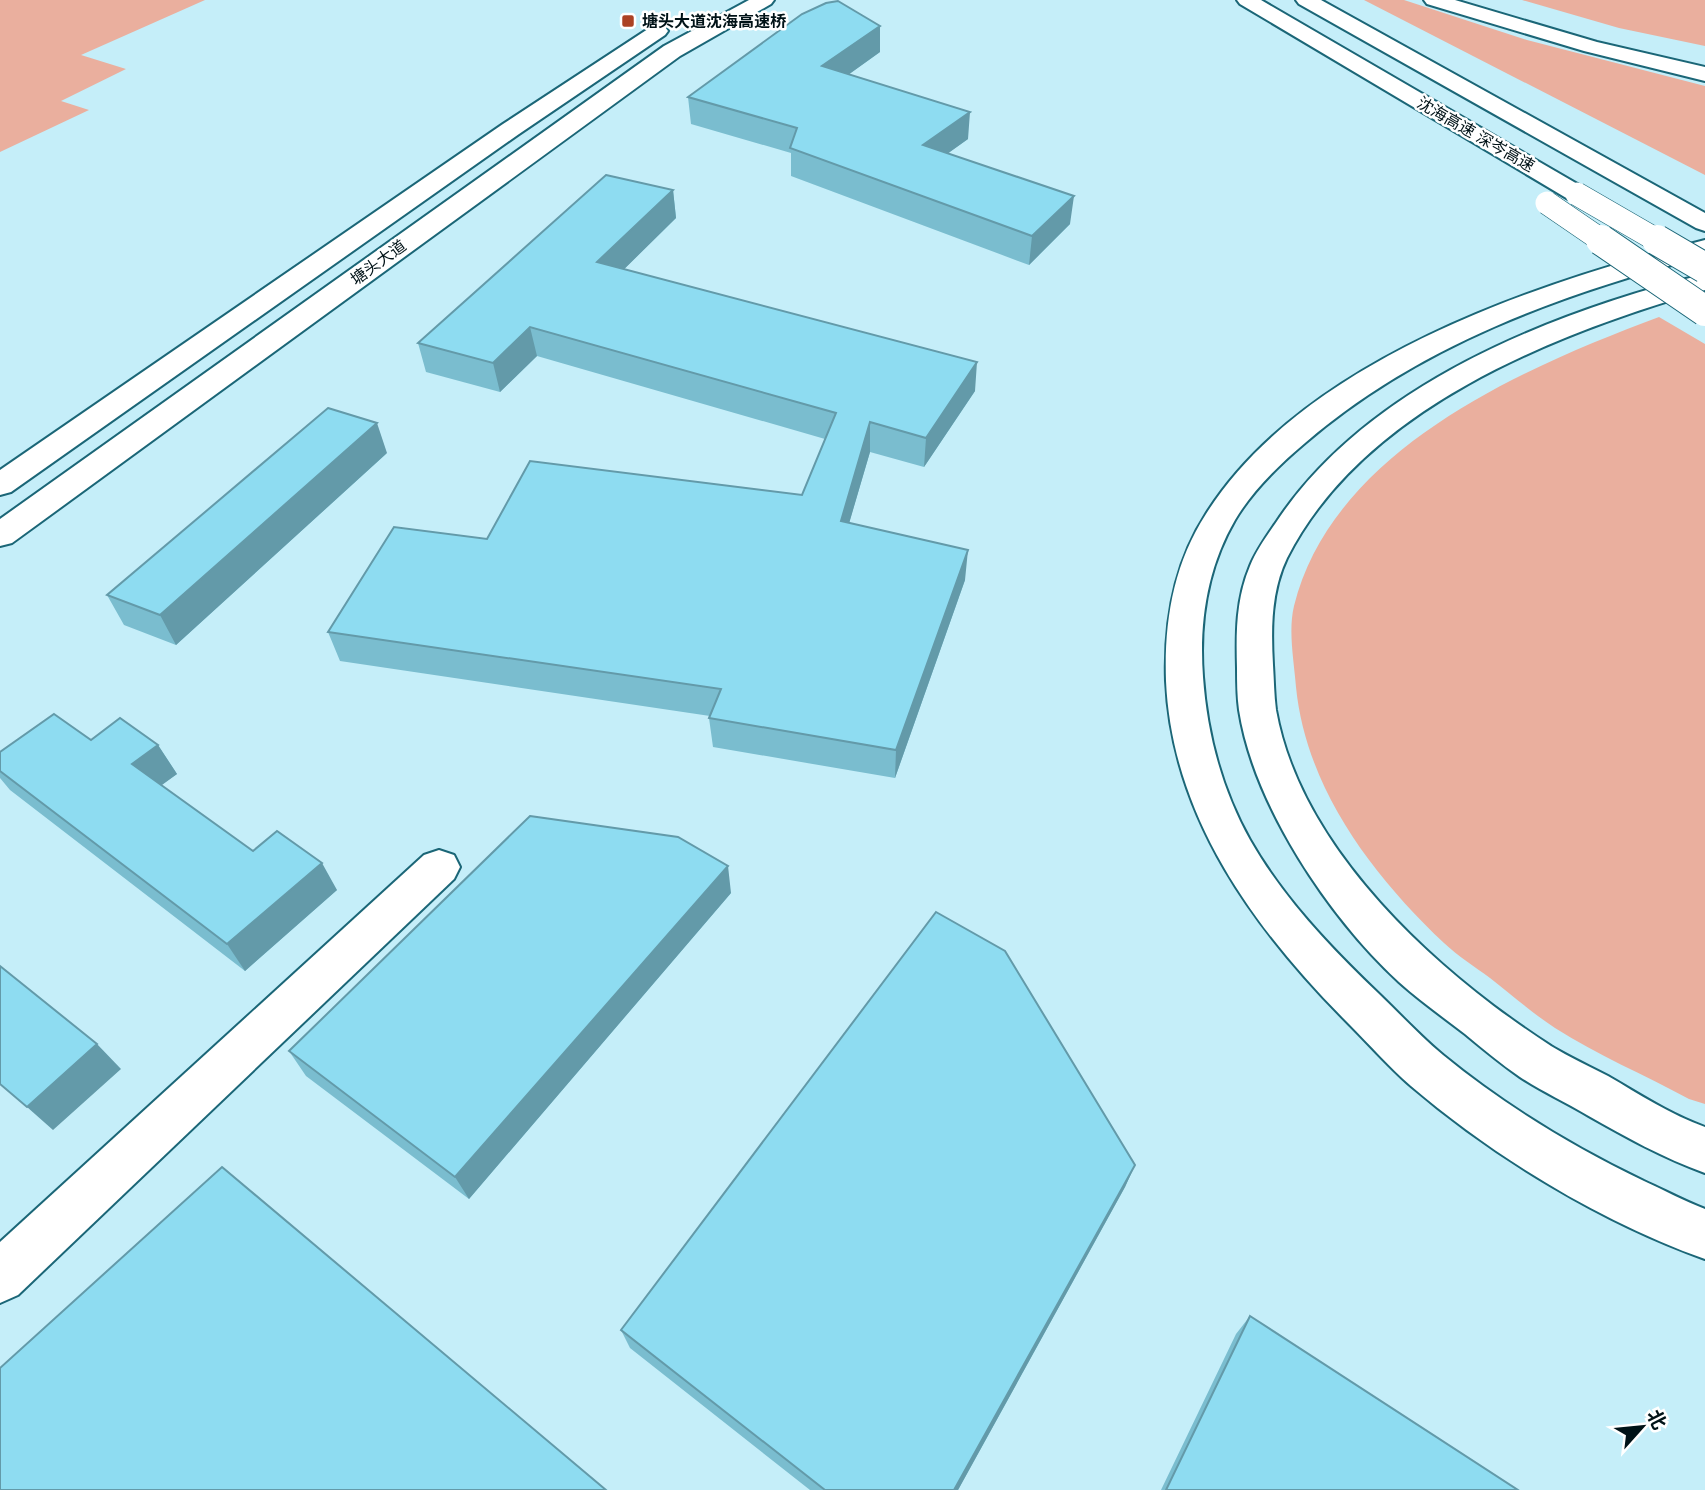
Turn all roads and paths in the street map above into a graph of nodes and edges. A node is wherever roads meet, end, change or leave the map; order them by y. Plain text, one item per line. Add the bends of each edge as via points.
1 (716, 0) edge
2 (764, 0) edge
3 (1247, 0) edge
4 (1306, 0) edge
5 (1434, 0) edge
6 (1293, 27) junction
7 (1705, 74) edge
8 (1705, 223) edge
9 (1705, 248) edge
10 (1705, 268) edge
11 (1705, 282) edge
12 (1705, 311) edge
13 (0, 485) edge
14 (0, 535) edge
15 (439, 867) dead end
16 (1705, 1150) edge
17 (1705, 1234) edge
18 (0, 1277) edge

1 - 13 main road, 塘头大道 via 638,43
2 - 14 main road, 塘头大道 via 672,51
3 - 6 main road, 沈海高速 深岑高速
4 - 8 main road, 沈海高速 深岑高速
5 - 7 main road via 1578,43
6 - 10 main road, 沈海高速 深岑高速, bridge
6 - 12 main road, bridge
9 - 17 main road via 1651,260 1529,301 1429,347 1320,414 1271,456 1228,505 1199,559 1183,620 1182,688 1192,751 1224,834 1266,902 1333,981 1433,1075 1548,1156
11 - 16 main road via 1635,302 1504,356 1430,396 1374,435 1333,471 1299,510 1270,557 1256,601 1254,646 1259,717 1287,802 1340,884 1404,957 1534,1061 1682,1142
15 - 18 main road

